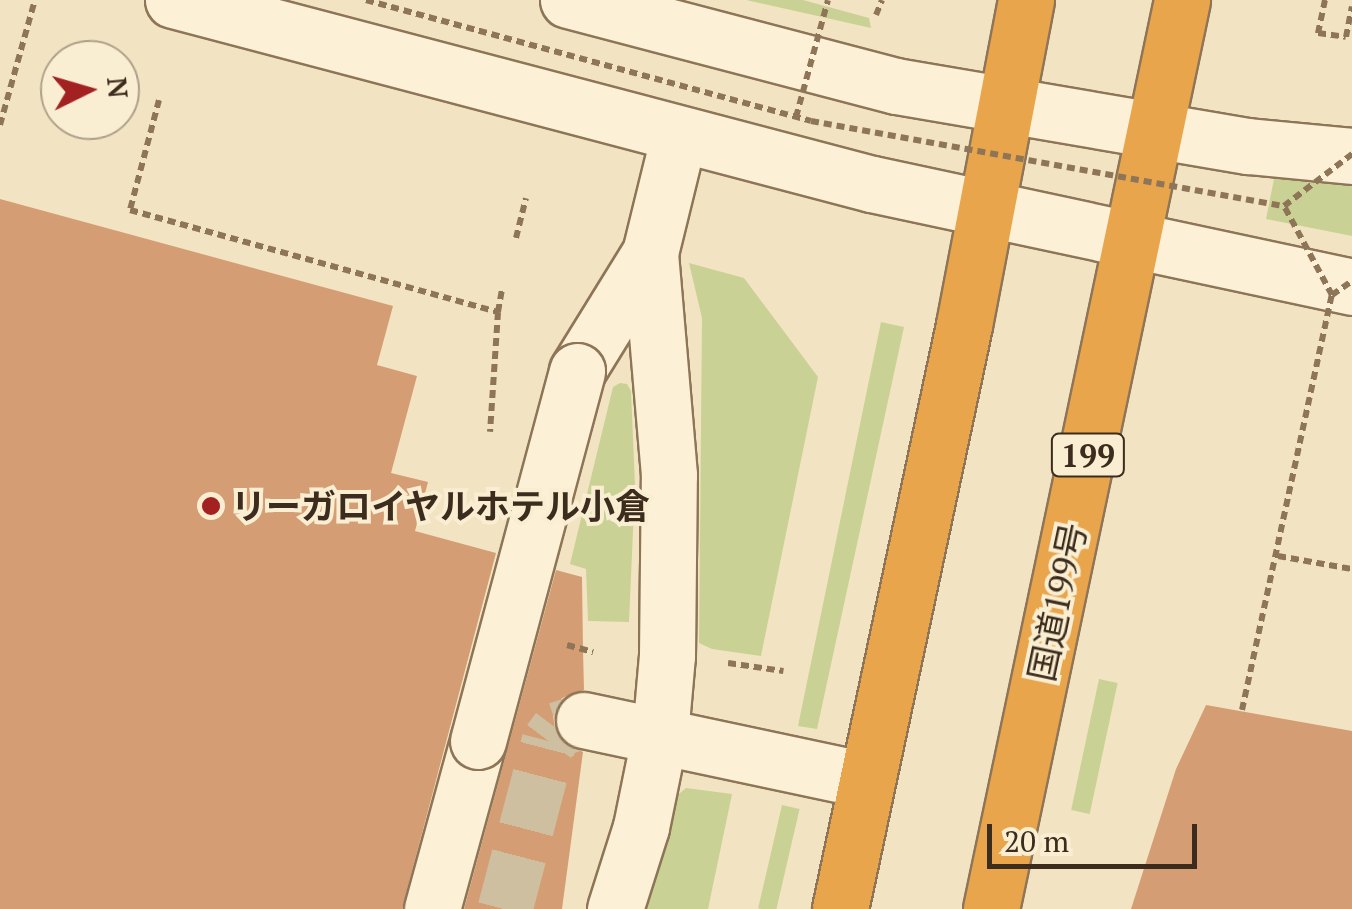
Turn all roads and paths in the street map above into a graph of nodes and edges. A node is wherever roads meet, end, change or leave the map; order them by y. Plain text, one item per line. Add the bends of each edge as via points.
1 (34, 0) edge
2 (173, 0) edge
3 (366, 0) edge
4 (568, 0) edge
5 (828, 0) edge
6 (1026, 0) edge
7 (1182, 0) edge
8 (1325, 0) edge
9 (1352, 7) edge
10 (159, 100) dead end
11 (1006, 105) junction
12 (796, 117) junction
13 (0, 125) edge
14 (1156, 131) junction
15 (679, 135) junction
16 (1352, 155) edge
17 (526, 198) dead end
18 (1284, 206) junction
19 (985, 210) junction
20 (516, 238) dead end
21 (1132, 243) junction
22 (650, 253) junction
23 (1345, 288) edge
24 (502, 290) dead end
25 (498, 312) junction
26 (489, 447) dead end
27 (1278, 556) junction
28 (1352, 569) edge
29 (548, 640) dead end
30 (602, 654) dead end
31 (713, 660) dead end
32 (783, 672) dead end
33 (1242, 710) dead end
34 (584, 720) dead end
35 (660, 734) junction
36 (867, 780) junction
37 (432, 909) edge
38 (615, 909) edge
39 (840, 909) edge
40 (991, 909) edge

1 - 13 path
2 - 15 street
3 - 12 path, bridge
4 - 11 street via 896,86
5 - 12 path, bridge
6 - 11 highway
7 - 14 highway, 国道199号 / 199
8 - 9 path via 1318,33 1346,37
10 - 25 path via 130,210
11 - 14 street
11 - 19 highway
12 - 18 path, bridge
14 - 16 street
14 - 21 highway, 国道199号 / 199
15 - 19 street
15 - 22 street
16 - 18 path, bridge
17 - 20 path
18 - 23 path, bridge
19 - 21 street
19 - 36 highway
21 - 23 street
21 - 40 highway, 国道199号 / 199
22 - 35 street via 669,475
22 - 37 street, bridge via 576,370
23 - 27 path, bridge
24 - 25 path
25 - 26 path
27 - 28 path
27 - 33 path, bridge
29 - 30 path
31 - 32 path
34 - 35 street
35 - 36 street
35 - 38 street
36 - 39 highway

